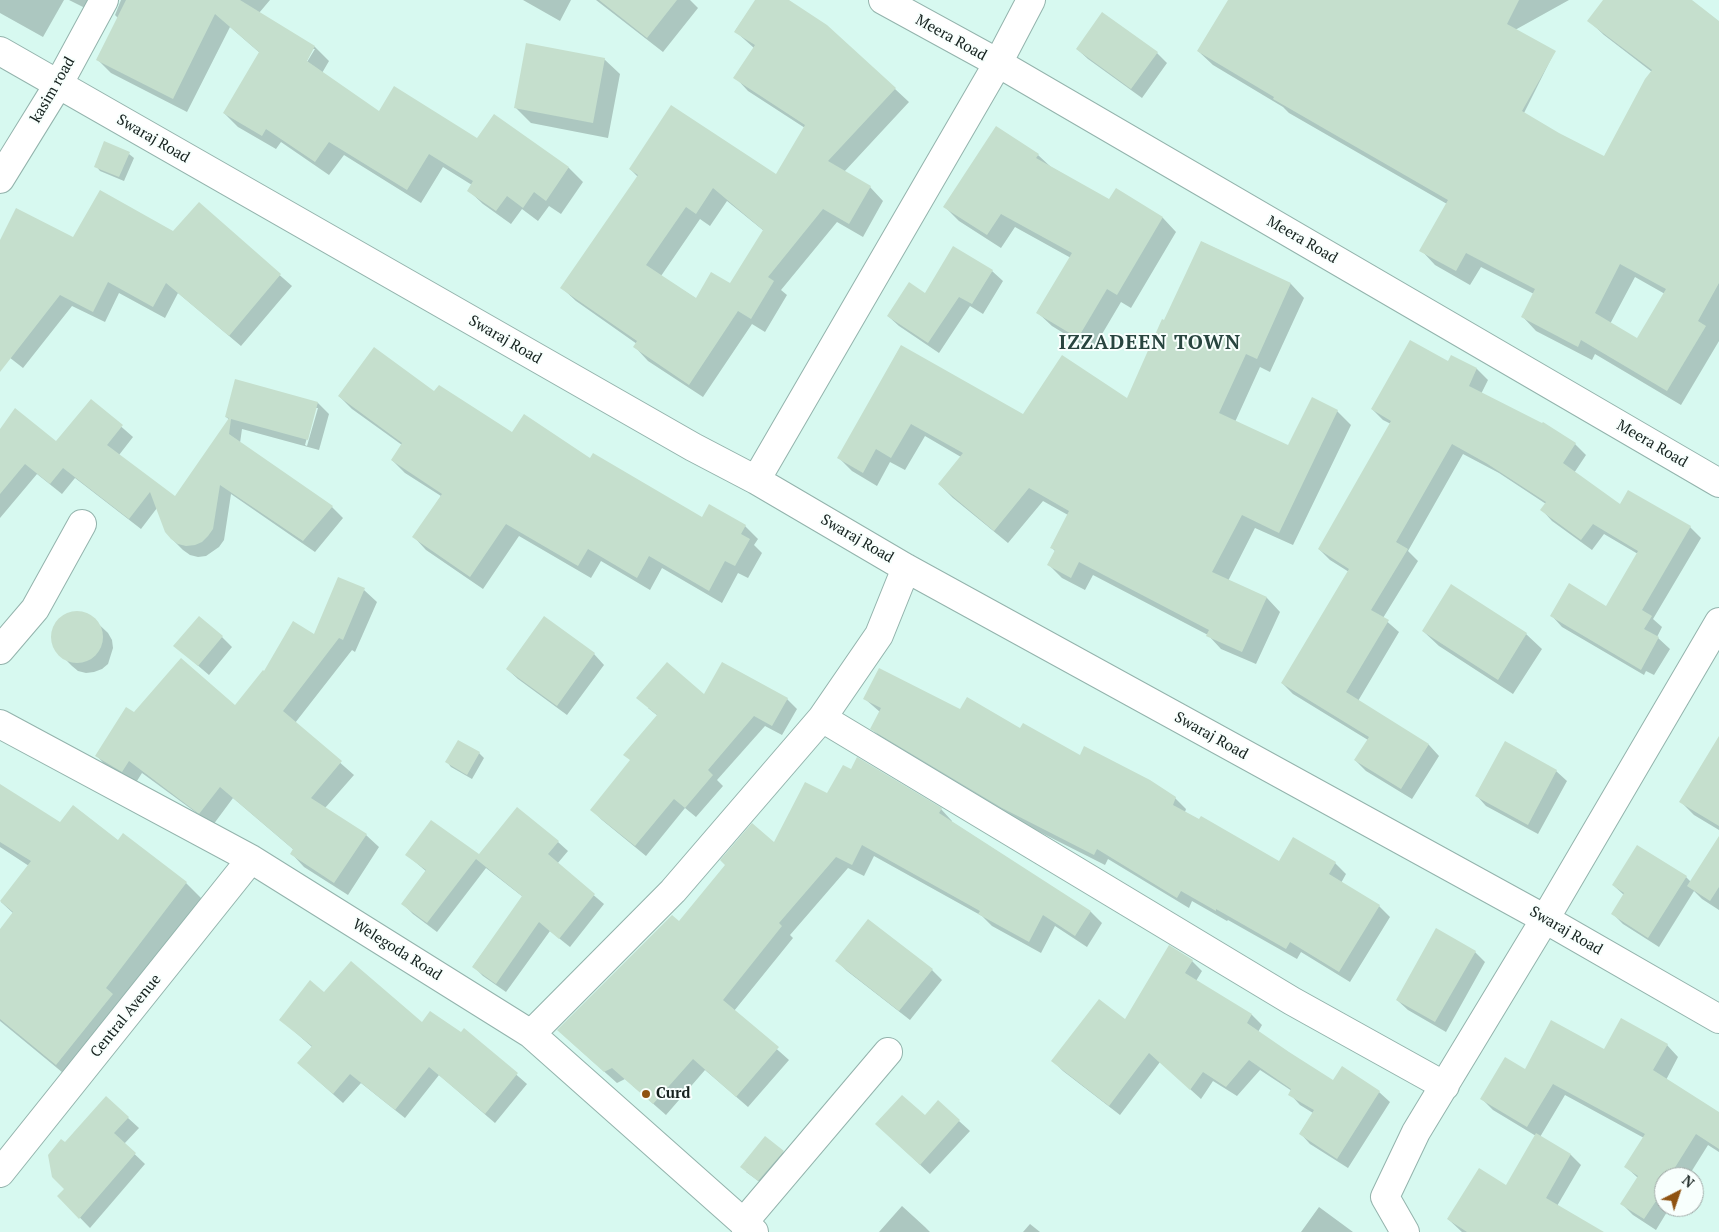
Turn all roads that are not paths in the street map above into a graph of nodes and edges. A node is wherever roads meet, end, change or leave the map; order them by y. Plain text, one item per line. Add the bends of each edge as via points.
1 (104, 0) edge
2 (883, 0) edge
3 (1032, 0) edge
4 (0, 51) edge
5 (998, 64) junction
6 (58, 85) junction
7 (0, 179) edge
8 (756, 480) junction
9 (1719, 483) edge
10 (82, 524) dead end
11 (906, 568) junction
12 (1719, 622) edge
13 (0, 650) edge
14 (822, 718) junction
15 (0, 724) edge
16 (251, 859) junction
17 (1545, 919) junction
18 (1719, 1019) edge
19 (531, 1034) junction
20 (888, 1052) dead end
21 (1445, 1086) junction
22 (0, 1173) edge
23 (748, 1227) edge
24 (1405, 1232) edge

1 - 6 street, kasim road
2 - 5 street, Meera Road
3 - 5 street
4 - 6 street, Swaraj Road
5 - 8 street
5 - 9 street, Meera Road
6 - 7 street, kasim road
6 - 8 street, Swaraj Road
8 - 11 street, Swaraj Road
10 - 13 street via 35,609
11 - 14 street via 879,635
11 - 17 street, Swaraj Road
12 - 17 street
14 - 19 street via 673,891
14 - 21 street via 1292,1001
15 - 16 street, Welegoda Road
16 - 19 street, Welegoda Road
16 - 22 street, Central Avenue
17 - 18 street, Swaraj Road
17 - 21 street
19 - 23 street, Welegoda Road
20 - 23 street
21 - 24 street via 1416,1132 1385,1197

